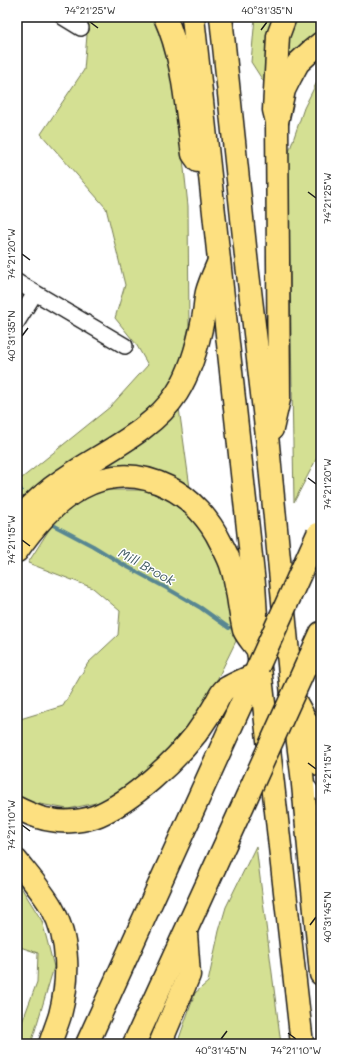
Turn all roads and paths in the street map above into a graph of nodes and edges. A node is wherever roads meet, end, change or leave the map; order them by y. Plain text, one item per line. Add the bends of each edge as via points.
1 (63, 17) edge
2 (165, 17) edge
3 (193, 17) edge
4 (221, 17) edge
5 (285, 17) edge
6 (82, 28) dead end
7 (321, 43) edge
8 (277, 122) junction
9 (210, 176) junction
10 (219, 261) junction
11 (17, 282) edge
12 (35, 293) junction
13 (17, 322) edge
14 (125, 346) dead end
15 (268, 445) junction
16 (17, 521) edge
17 (320, 531) edge
18 (17, 551) edge
19 (321, 633) edge
20 (316, 652) edge
21 (256, 664) junction
22 (292, 696) junction
23 (321, 765) edge
24 (302, 774) junction
25 (321, 798) edge
26 (17, 808) edge
27 (17, 861) edge
28 (319, 928) edge
29 (186, 930) junction
30 (321, 974) edge
31 (50, 1044) edge
32 (87, 1044) edge
33 (134, 1044) edge
34 (160, 1044) edge
35 (302, 1044) edge

1 - 6 street
2 - 9 highway via 178,53 193,154
3 - 9 highway
4 - 15 highway
5 - 8 highway via 278,36 276,52 274,110
7 - 8 highway via 298,64 291,76 284,90
8 - 15 highway via 279,400
9 - 10 highway
10 - 16 highway via 207,292 192,363 181,387 169,404 156,419 48,490
10 - 21 highway via 254,584
11 - 12 street
12 - 13 street
12 - 14 street
15 - 22 highway
17 - 21 highway, bridge
18 - 21 highway via 29,534 61,501 96,481 130,476 146,479 178,492 199,510 210,525 232,568 244,632
19 - 20 highway
20 - 29 highway, bridge
21 - 26 highway via 224,690 208,716 170,763 132,796 116,806 98,816 69,821 38,818
21 - 32 highway via 230,730
21 - 35 highway
22 - 23 highway via 312,732
22 - 24 highway
24 - 25 lane
24 - 28 highway
27 - 31 highway via 52,908 65,945 65,992
28 - 30 highway
29 - 33 highway
29 - 34 highway via 189,975

